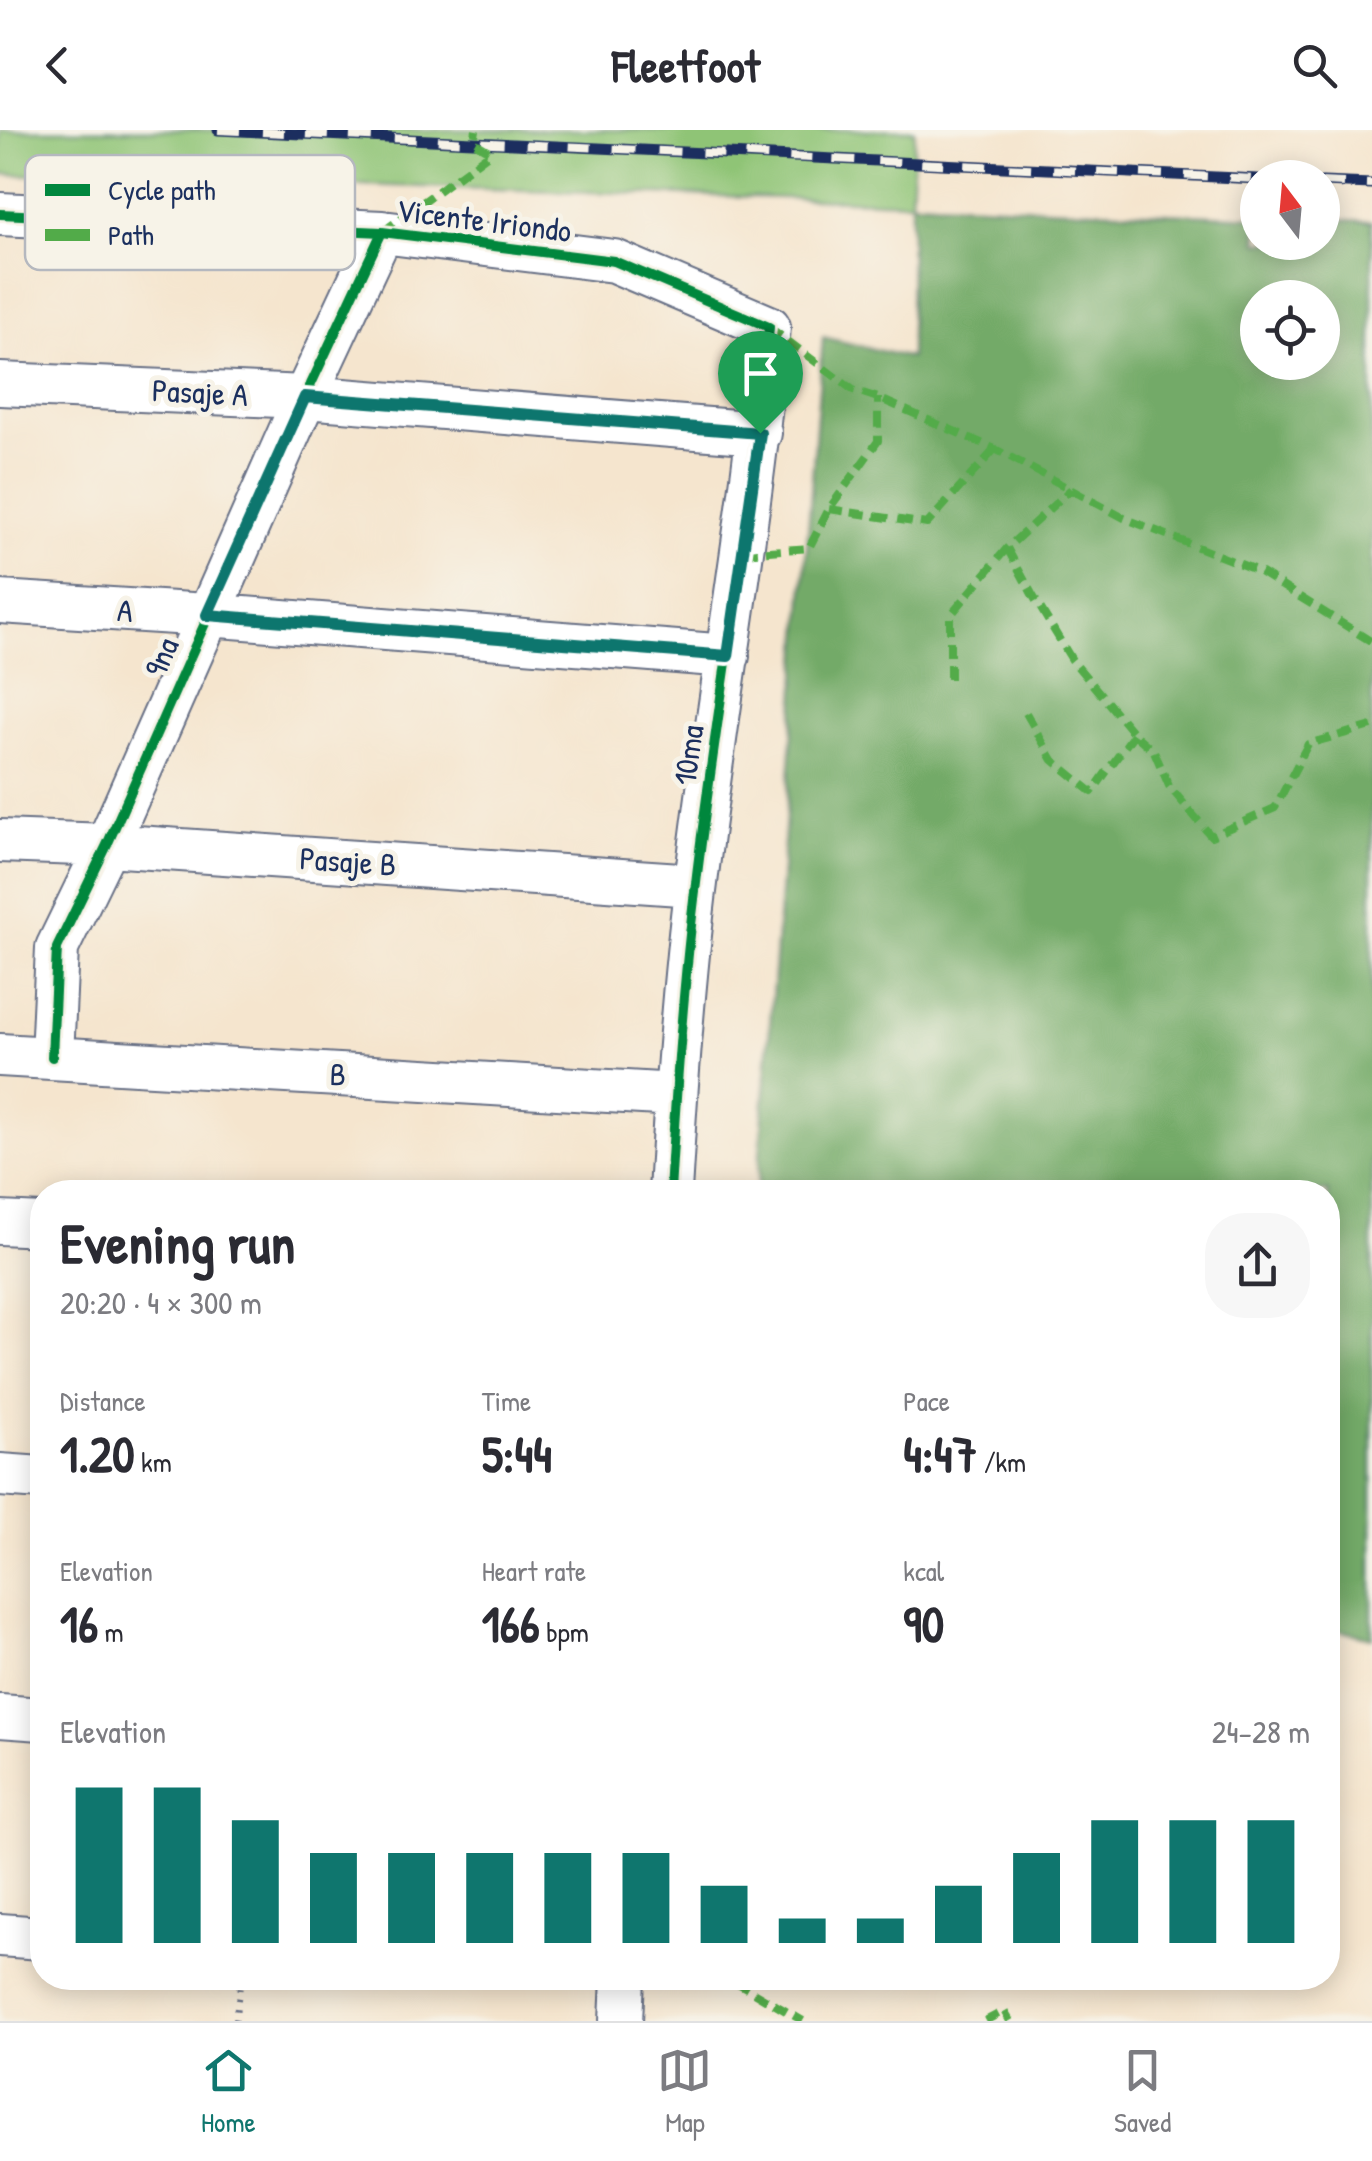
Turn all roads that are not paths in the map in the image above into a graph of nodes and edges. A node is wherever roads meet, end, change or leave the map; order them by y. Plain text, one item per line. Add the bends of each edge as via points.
1 (0, 214) edge
2 (25, 215) edge
3 (355, 231) edge
4 (382, 232) junction
5 (769, 327) joint
6 (0, 384) edge
7 (305, 397) junction
8 (760, 433) junction
9 (0, 602) edge
10 (207, 615) junction
11 (728, 656) junction
12 (0, 842) edge
13 (106, 845) junction
14 (695, 885) junction
15 (0, 1055) edge
16 (52, 1057) junction
17 (676, 1095) junction
18 (671, 1180) edge
19 (0, 1223) edge
20 (30, 1224) edge
21 (0, 1475) edge
22 (30, 1477) edge
23 (0, 1716) edge
24 (30, 1718) edge
25 (0, 1935) edge
26 (30, 1937) edge
27 (622, 1990) edge
28 (620, 2021) edge

1 - 2 street, Vicente Iriondo
3 - 4 street, Vicente Iriondo
4 - 5 street, Vicente Iriondo via 614,261
4 - 7 street, 9na
5 - 8 street, 10ma
6 - 7 street, Pasaje A
7 - 8 street, Pasaje A
7 - 10 street, 9na
8 - 11 street, 10ma
9 - 10 street, A
10 - 11 street, A
10 - 13 street, 9na
11 - 14 street, 10ma
12 - 13 street, Pasaje B
13 - 14 street, Pasaje B
13 - 16 street, 9na via 57,948
14 - 17 street, 10ma
15 - 16 street, B
16 - 17 street, B
17 - 18 street, 10ma
19 - 20 street
21 - 22 street
23 - 24 street
25 - 26 street
27 - 28 street

